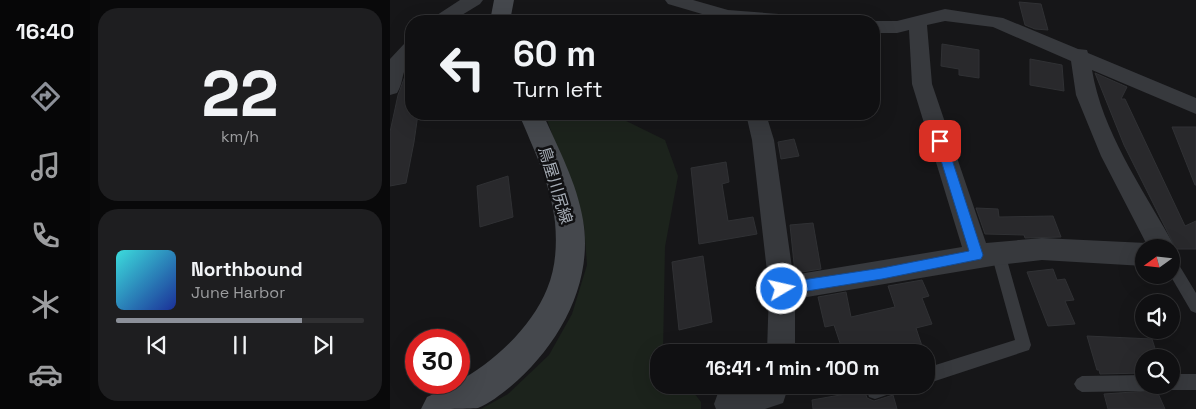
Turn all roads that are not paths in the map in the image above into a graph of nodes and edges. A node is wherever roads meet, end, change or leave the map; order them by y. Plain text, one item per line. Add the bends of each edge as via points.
1 (474, 0) edge
2 (504, 0) edge
3 (674, 0) edge
4 (918, 0) edge
5 (726, 13) edge
6 (448, 15) edge
7 (501, 15) edge
8 (742, 15) edge
9 (921, 20) junction
10 (880, 27) edge
11 (405, 55) edge
12 (1080, 55) junction
13 (390, 88) edge
14 (1196, 106) edge
15 (533, 120) edge
16 (758, 120) edge
17 (1157, 239) edge
18 (987, 254) junction
19 (1135, 254) edge
20 (1180, 279) edge
21 (782, 289) junction
22 (1196, 306) edge
23 (781, 344) edge
24 (935, 373) edge
25 (1180, 382) edge
26 (1196, 382) edge
27 (1135, 383) edge
28 (1082, 384) dead end
29 (765, 394) edge
30 (729, 404) dead end
31 (439, 409) edge

1 - 6 street
2 - 7 main road
3 - 5 street
4 - 9 street
5 - 8 street
9 - 10 street via 897,27
9 - 12 street via 945,15 997,22
9 - 18 street via 922,84
11 - 13 street via 394,68
12 - 14 street
12 - 17 street via 1086,95 1112,156
15 - 31 main road, 鳥屋川尻線 via 569,220 570,253 563,289 547,324 511,365 487,384
16 - 21 street via 764,140
18 - 19 street via 1042,249
18 - 21 street
18 - 24 lane via 1024,345
20 - 22 lane
21 - 23 street
25 - 26 lane
27 - 28 lane
29 - 30 street

